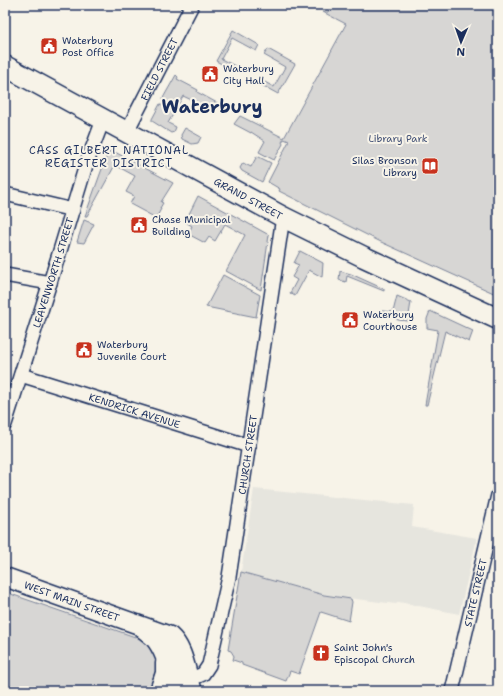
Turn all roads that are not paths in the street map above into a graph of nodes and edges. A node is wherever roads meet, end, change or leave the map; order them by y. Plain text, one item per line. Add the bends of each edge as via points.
1 (192, 5) edge
2 (5, 66) edge
3 (103, 120) junction
4 (126, 133) junction
5 (5, 194) edge
6 (73, 210) junction
7 (283, 218) junction
8 (5, 275) edge
9 (50, 283) junction
10 (498, 319) edge
11 (21, 375) junction
12 (5, 424) edge
13 (249, 446) junction
14 (498, 495) edge
15 (5, 577) edge
16 (138, 625) junction
17 (165, 658) junction
18 (186, 687) edge
19 (159, 691) edge
20 (452, 691) edge

1 - 4 street, FIELD STREET
2 - 3 main road, GRAND STREET
3 - 4 main road, GRAND STREET
3 - 6 street, LEAVENWORTH STREET
4 - 7 main road, GRAND STREET
5 - 6 street
6 - 9 street, LEAVENWORTH STREET
7 - 10 main road, GRAND STREET
7 - 13 street, CHURCH STREET
8 - 9 street
9 - 11 street, LEAVENWORTH STREET
11 - 12 street, LEAVENWORTH STREET
11 - 13 street, KENDRICK AVENUE
13 - 18 street, CHURCH STREET via 229,577 210,665
14 - 20 street, STATE STREET
15 - 16 main road, WEST MAIN STREET
16 - 17 main road, WEST MAIN STREET via 158,643
16 - 18 main road, WEST MAIN STREET via 173,639 180,651
17 - 18 main road, WEST MAIN STREET
17 - 19 main road via 166,669

